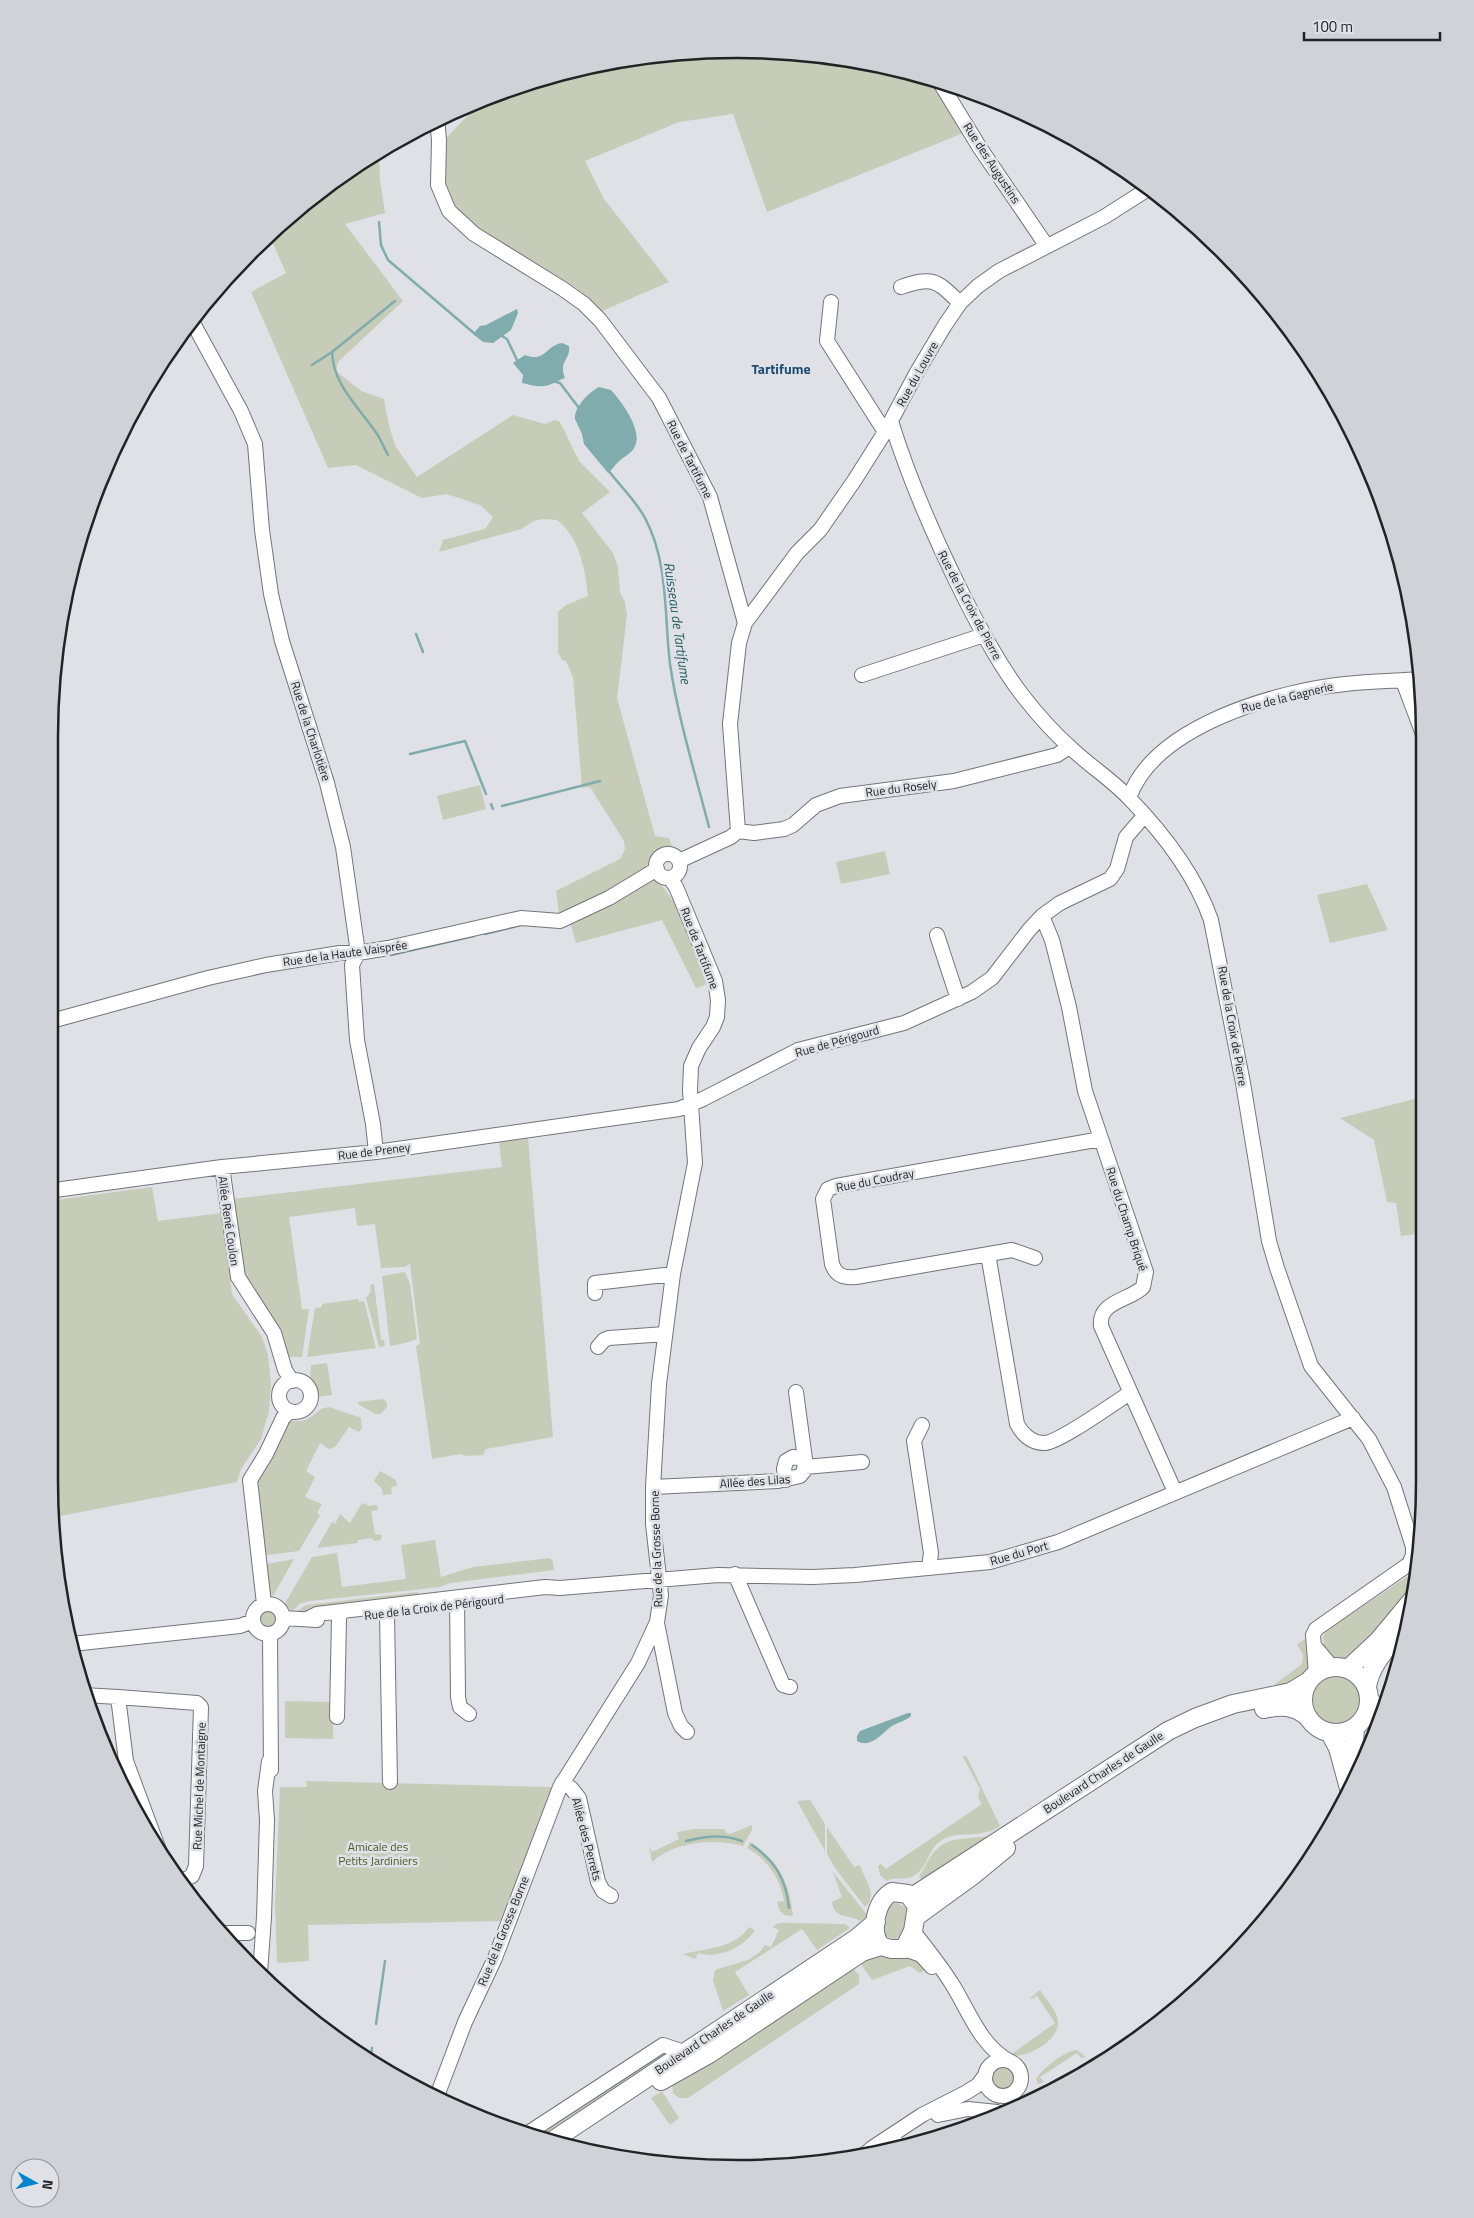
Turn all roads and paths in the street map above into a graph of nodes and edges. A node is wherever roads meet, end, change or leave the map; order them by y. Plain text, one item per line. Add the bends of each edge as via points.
1 (945, 91) edge
2 (437, 127) edge
3 (1143, 192) edge
4 (1046, 245) junction
5 (901, 287) dead end
6 (831, 302) dead end
7 (960, 303) junction
8 (195, 327) edge
9 (888, 426) junction
10 (746, 623) junction
11 (984, 635) junction
12 (862, 675) dead end
13 (1414, 680) edge
14 (1403, 681) junction
15 (1415, 714) edge
16 (1069, 748) junction
17 (1129, 798) junction
18 (1144, 816) junction
19 (738, 831) junction
20 (679, 861) junction
21 (657, 869) junction
22 (670, 878) junction
23 (1042, 916) junction
24 (938, 934) dead end
25 (358, 953) junction
26 (958, 999) junction
27 (58, 1019) edge
28 (692, 1104) junction
29 (1101, 1139) junction
30 (376, 1152) junction
31 (222, 1167) junction
32 (58, 1190) edge
33 (988, 1254) junction
34 (1035, 1258) dead end
35 (673, 1274) junction
36 (595, 1293) dead end
37 (665, 1334) junction
38 (598, 1347) dead end
39 (292, 1380) junction
40 (796, 1392) dead end
41 (1130, 1393) junction
42 (290, 1411) junction
43 (1353, 1418) junction
44 (922, 1425) dead end
45 (862, 1462) dead end
46 (805, 1463) junction
47 (786, 1480) junction
48 (654, 1487) junction
49 (1175, 1492) junction
50 (1413, 1548) edge
51 (1412, 1557) edge
52 (929, 1568) junction
53 (735, 1574) junction
54 (660, 1579) junction
55 (457, 1601) junction
56 (264, 1604) junction
57 (1404, 1610) edge
58 (387, 1614) junction
59 (283, 1618) junction
60 (339, 1618) junction
61 (307, 1619) junction
62 (253, 1621) junction
63 (657, 1622) junction
64 (270, 1634) junction
65 (1398, 1634) edge
66 (78, 1643) edge
67 (1316, 1648) junction
68 (1341, 1668) junction
69 (1313, 1677) junction
70 (790, 1687) dead end
71 (93, 1696) edge
72 (118, 1697) junction
73 (1364, 1707) junction
74 (1376, 1710) edge
75 (469, 1714) dead end
76 (337, 1717) dead end
77 (1308, 1717) junction
78 (687, 1732) dead end
79 (1330, 1733) junction
80 (1358, 1757) edge
81 (1347, 1780) edge
82 (390, 1782) dead end
83 (562, 1783) junction
84 (147, 1817) edge
85 (186, 1879) edge
86 (611, 1896) dead end
87 (912, 1897) junction
88 (264, 1917) junction
89 (876, 1922) junction
90 (915, 1923) junction
91 (230, 1933) edge
92 (248, 1933) dead end
93 (881, 1946) junction
94 (904, 1949) junction
95 (261, 1964) edge
96 (268, 1972) edge
97 (963, 2007) junction
98 (985, 2040) junction
99 (684, 2052) junction
100 (1009, 2061) junction
101 (987, 2071) junction
102 (1021, 2083) junction
103 (439, 2091) edge
104 (1000, 2096) junction
105 (1023, 2097) edge
106 (953, 2100) junction
107 (1010, 2103) edge
108 (991, 2111) edge
109 (911, 2123) junction
110 (534, 2129) edge
111 (559, 2136) edge
112 (889, 2137) junction
113 (573, 2140) edge
114 (894, 2141) edge
115 (877, 2145) edge

1 - 4 street, Rue des Augustins
2 - 10 street, Rue de Tartifume via 438,185 449,211 474,234 584,304 600,320 659,398 710,497
3 - 4 street, Rue du Louvre
4 - 7 street, Rue du Louvre via 999,271
5 - 7 street via 922,280 936,282
6 - 9 street, Rue de la Croix de Pierre via 827,341
7 - 9 street, Rue du Louvre via 926,356
8 - 25 street, Rue de la Charlotière via 241,411 255,444 271,594 282,641 328,783 342,847
9 - 10 street, Rue du Louvre via 820,530 797,553
9 - 11 street, Rue de la Croix de Pierre via 936,539
10 - 19 street via 739,643 730,724
11 - 12 street
11 - 16 street, Rue de la Croix de Pierre via 1023,696
13 - 14 street, Rue de la Gagnerie
14 - 15 street
14 - 17 street, Rue de la Gagnerie via 1343,684 1286,695 1235,710 1178,738 1142,773
16 - 17 street, Rue de la Croix de Pierre
16 - 19 street, Rue du Rosely via 1061,754 954,781 840,796 816,805 784,829 765,833
17 - 18 street, Rue de la Croix de Pierre
18 - 23 street, Rue de Périgourd via 1126,837 1118,869 1110,879 1060,903
18 - 43 street, Rue de la Croix de Pierre via 1192,876 1203,896 1211,920 1243,1083 1269,1241 1311,1366
19 - 20 street via 732,837
20 - 21 street via 674,855 662,856 657,862
20 - 22 street via 679,872
21 - 22 street via 663,877
21 - 25 street, Rue de la Haute Vaisprée via 609,898 560,921 521,918
22 - 28 street, Rue de Tartifume via 713,976 718,1000 713,1027 691,1066
23 - 26 street, Rue de Périgourd via 992,978
23 - 29 street, Rue du Champ Briqué via 1052,940 1085,1091
24 - 26 street
25 - 27 street, Rue de la Haute Vaisprée via 266,965
25 - 30 street, Rue de la Charlotière via 352,965 357,1040
26 - 28 street, Rue de Périgourd via 904,1023 798,1050
28 - 30 street, Rue de Preney via 679,1109
28 - 35 street, Rue de la Grosse Borne via 694,1163
29 - 33 street, Rue du Coudray via 836,1186 824,1195 822,1205 832,1264 836,1273 845,1278
29 - 41 street, Rue du Champ Briqué via 1146,1272 1146,1283 1140,1290 1109,1306 1101,1318
30 - 31 street, Rue de Preney
31 - 32 street, Rue de Preney
31 - 39 street, Allée René Coulon via 238,1277 274,1334
33 - 34 street, Rue du Coudray via 1012,1250
33 - 41 street via 1017,1424 1023,1434 1036,1442 1052,1441
35 - 36 street via 595,1283
35 - 37 street, Rue de la Grosse Borne
37 - 38 street via 609,1338
37 - 48 street, Rue de la Grosse Borne
39 - 42 street via 283,1386 280,1395 282,1405
39 - 42 street via 306,1384 311,1399 301,1411
40 - 46 street
41 - 49 street, Rue du Champ Briqué
42 - 56 street via 283,1418 250,1480
43 - 49 street, Rue du Port
43 - 50 street, Rue de la Croix de Pierre via 1369,1439 1394,1487
44 - 52 street via 914,1441 931,1553
45 - 46 street
46 - 47 street, Allée des Lilas via 800,1476
46 - 47 street via 793,1457 786,1461
47 - 48 street, Allée des Lilas
48 - 54 street, Rue de la Grosse Borne via 653,1524
49 - 52 street, Rue du Port via 1058,1542 1019,1555 979,1564
51 - 67 street, Rue de la Croix de Pierre via 1409,1564 1397,1573 1318,1626 1313,1635
52 - 53 street, Rue du Port via 813,1577
53 - 54 street, Rue du Port
53 - 70 street via 783,1685
54 - 55 street, Rue de la Croix de Périgourd via 560,1588 546,1594
54 - 63 street, Rue de la Grosse Borne
55 - 58 street, Rue de la Croix de Périgourd
55 - 61 street, Rue de la Croix de Périgourd via 316,1614
55 - 75 street via 458,1697 460,1707
56 - 59 street via 276,1606
56 - 62 street via 255,1611
57 - 68 main road via 1379,1640
58 - 60 street, Rue de la Croix de Périgourd
58 - 82 street
59 - 61 street, Rue de la Croix de Périgourd
59 - 64 street via 279,1629
60 - 61 street, Rue de la Croix de Périgourd
60 - 76 street
62 - 64 street via 258,1630
62 - 66 street via 240,1626
63 - 78 street via 675,1713
63 - 83 street, Rue de la Grosse Borne via 638,1663
64 - 88 street
65 - 73 main road via 1373,1668
67 - 68 street
67 - 69 street, Rue de la Croix de Pierre
68 - 69 main road
68 - 73 main road via 1363,1680
69 - 77 main road via 1303,1698
69 - 87 main road, Boulevard Charles de Gaulle via 1291,1692 1234,1704 1168,1731
71 - 72 street, Rue Michel de Montaigne
72 - 84 street via 126,1761
72 - 85 street, Rue Michel de Montaigne via 197,1702 201,1707 196,1866 192,1876
73 - 74 street
73 - 79 main road via 1347,1732
73 - 80 main road via 1354,1744
77 - 79 main road
77 - 90 main road, Boulevard Charles de Gaulle via 1292,1707 1274,1706 1236,1714 1185,1733 999,1853
79 - 81 main road via 1338,1748
83 - 86 street, Allée des Perrets via 579,1798 598,1882
83 - 103 street, Rue de la Grosse Borne via 495,1958 465,2022
87 - 89 main road via 898,1892 887,1894 880,1904
87 - 90 main road via 917,1906
88 - 95 street
88 - 96 street
89 - 93 main road via 876,1938
89 - 99 main road, Boulevard Charles de Gaulle via 857,1938
90 - 94 main road
90 - 97 street
91 - 92 street
93 - 94 main road
93 - 113 main road, Boulevard Charles de Gaulle via 862,1952
94 - 97 street via 925,1959 955,2001
97 - 98 street
98 - 100 street
98 - 101 street via 990,2053
99 - 110 street via 663,2044
99 - 111 main road, Boulevard Charles de Gaulle
100 - 101 street via 999,2061
100 - 102 street via 1020,2071
101 - 104 street via 987,2086
101 - 106 street via 978,2085
102 - 104 street via 1014,2093
102 - 105 street
104 - 106 street via 969,2096
104 - 107 street
106 - 109 street
108 - 109 street via 956,2110
109 - 112 street
112 - 114 street
112 - 115 street

